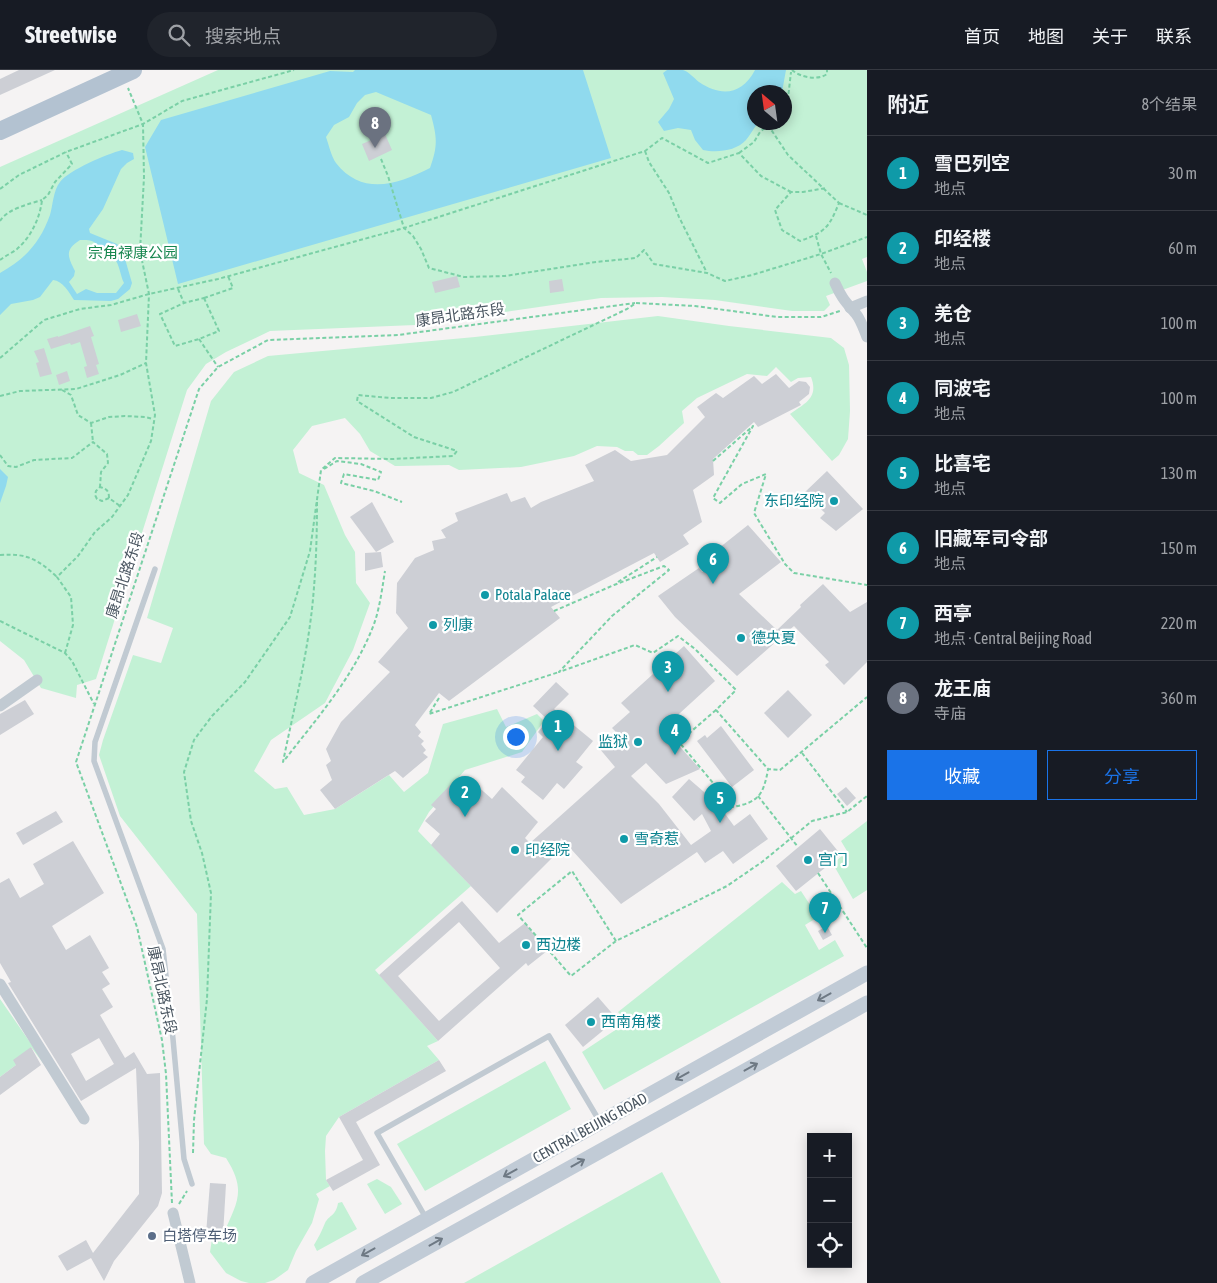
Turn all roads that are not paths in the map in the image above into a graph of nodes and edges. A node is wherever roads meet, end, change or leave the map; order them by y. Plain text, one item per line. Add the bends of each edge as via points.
1 (128, 72) edge
2 (0, 130) edge
3 (835, 281) road end
4 (867, 301) edge
5 (850, 308) junction
6 (867, 337) edge
7 (155, 569) dead end
8 (37, 680) dead end
9 (0, 706) edge
10 (867, 974) edge
11 (0, 984) edge
12 (867, 1003) edge
13 (84, 1119) dead end
14 (600, 1122) junction
15 (192, 1184) road end
16 (173, 1212) road end
17 (427, 1220) junction
18 (190, 1283) edge
19 (313, 1283) edge
20 (363, 1283) edge

1 - 2 main road
3 - 5 street
4 - 5 street
5 - 6 street
7 - 15 lane via 95,742 94,762 163,949 184,1159
8 - 9 street
10 -> 14 main road, CENTRAL BEIJING ROAD
11 - 13 street
20 -> 12 main road, CENTRAL BEIJING ROAD
14 -> 17 main road, CENTRAL BEIJING ROAD
14 - 17 lane via 549,1036 377,1133
16 - 18 street
17 -> 19 main road, CENTRAL BEIJING ROAD

